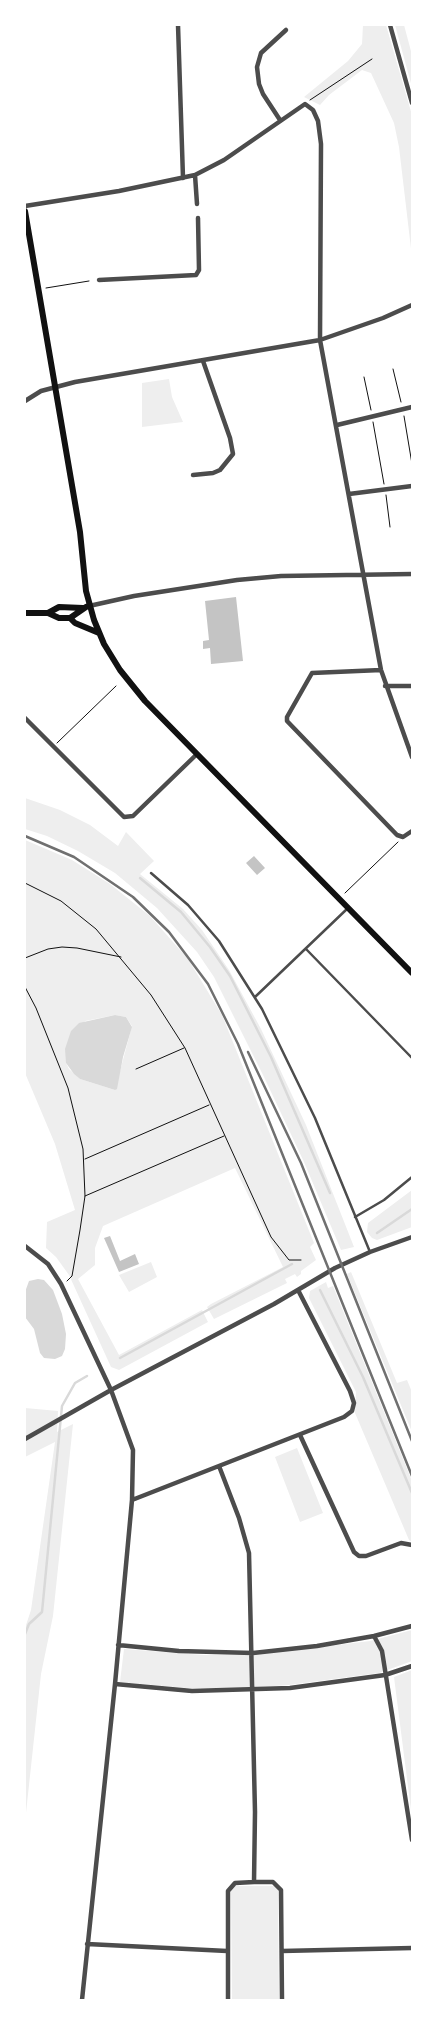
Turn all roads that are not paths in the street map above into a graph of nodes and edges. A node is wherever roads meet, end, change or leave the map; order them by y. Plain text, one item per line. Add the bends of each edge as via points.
1 (178, 25) edge
2 (390, 25) edge
3 (286, 30) dead end
4 (412, 103) edge
5 (280, 120) junction
6 (194, 175) junction
7 (183, 178) junction
8 (197, 204) dead end
9 (25, 206) edge
10 (25, 211) edge
11 (198, 218) dead end
12 (98, 280) dead end
13 (412, 305) edge
14 (320, 340) junction
15 (203, 361) junction
16 (55, 387) junction
17 (25, 401) edge
18 (412, 407) edge
19 (337, 425) junction
20 (193, 475) dead end
21 (412, 486) edge
22 (349, 494) junction
23 (363, 574) junction
24 (412, 574) edge
25 (86, 607) junction
26 (48, 612) junction
27 (25, 613) edge
28 (70, 618) junction
29 (99, 633) junction
30 (381, 670) junction
31 (385, 686) junction
32 (412, 686) edge
33 (25, 718) edge
34 (197, 754) junction
35 (412, 757) edge
36 (412, 832) edge
37 (151, 873) dead end
38 (348, 908) junction
39 (306, 949) junction
40 (412, 973) edge
41 (255, 997) junction
42 (412, 1058) edge
43 (412, 1177) edge
44 (355, 1217) junction
45 (412, 1237) edge
46 (25, 1246) edge
47 (370, 1252) junction
48 (298, 1290) junction
49 (111, 1390) junction
50 (300, 1435) junction
51 (25, 1439) edge
52 (219, 1466) junction
53 (132, 1500) junction
54 (412, 1545) edge
55 (412, 1626) edge
56 (374, 1636) junction
57 (118, 1645) junction
58 (253, 1653) junction
59 (412, 1666) edge
60 (385, 1675) junction
61 (116, 1684) junction
62 (252, 1690) junction
63 (412, 1840) edge
64 (254, 1882) junction
65 (87, 1944) junction
66 (412, 1948) edge
67 (227, 1951) junction
68 (282, 1951) junction
69 (82, 2000) edge
70 (228, 2000) edge
71 (282, 2000) edge

1 - 7 street
2 - 4 street
3 - 5 street via 262,52 257,67 263,94
5 - 6 street via 224,160
5 - 14 street via 305,104 313,110 318,121 321,144
6 - 7 street
6 - 8 street
7 - 9 street
10 - 16 main road
11 - 12 street via 199,270 196,275
13 - 14 street
14 - 15 street
14 - 19 street
15 - 16 street
15 - 20 street via 233,454 220,470
16 - 17 street
16 - 25 main road via 81,543
18 - 19 street
19 - 22 street
21 - 22 street
22 - 23 street
23 - 24 street
23 - 25 street via 237,580
23 - 30 street
25 - 26 main road via 59,607
25 - 28 main road
25 - 29 main road
26 - 27 main road
26 - 28 main road via 59,618
28 - 29 main road
29 - 34 main road via 128,681
30 - 31 street
30 - 36 street via 312,673 287,721 397,835 402,837
31 - 32 street
31 - 35 street
33 - 34 street via 124,817 133,816
34 - 38 main road
37 - 41 lane via 188,905 219,941
38 - 39 lane
38 - 40 main road
39 - 41 lane
39 - 42 lane
41 - 44 lane via 315,1118
43 - 44 lane via 384,1200
44 - 47 lane
45 - 47 street
46 - 49 street via 48,1264 62,1284
47 - 48 street
48 - 49 street
48 - 50 street via 354,1403 352,1411 344,1418
49 - 51 street
49 - 53 street via 133,1450
50 - 52 street
50 - 54 street via 354,1552 366,1556 402,1543
52 - 53 street
52 - 58 street via 240,1518 248,1552
53 - 57 street
55 - 56 street
56 - 58 street
56 - 60 street via 382,1651
57 - 58 street
57 - 61 street
58 - 62 street
59 - 60 street
60 - 62 street
60 - 63 street
61 - 62 street via 192,1692
61 - 65 street
62 - 64 street via 256,1812
64 - 67 street via 235,1882 228,1891
64 - 68 street via 273,1882 281,1890
65 - 67 street
65 - 69 street
66 - 68 street
67 - 70 street
68 - 71 street

